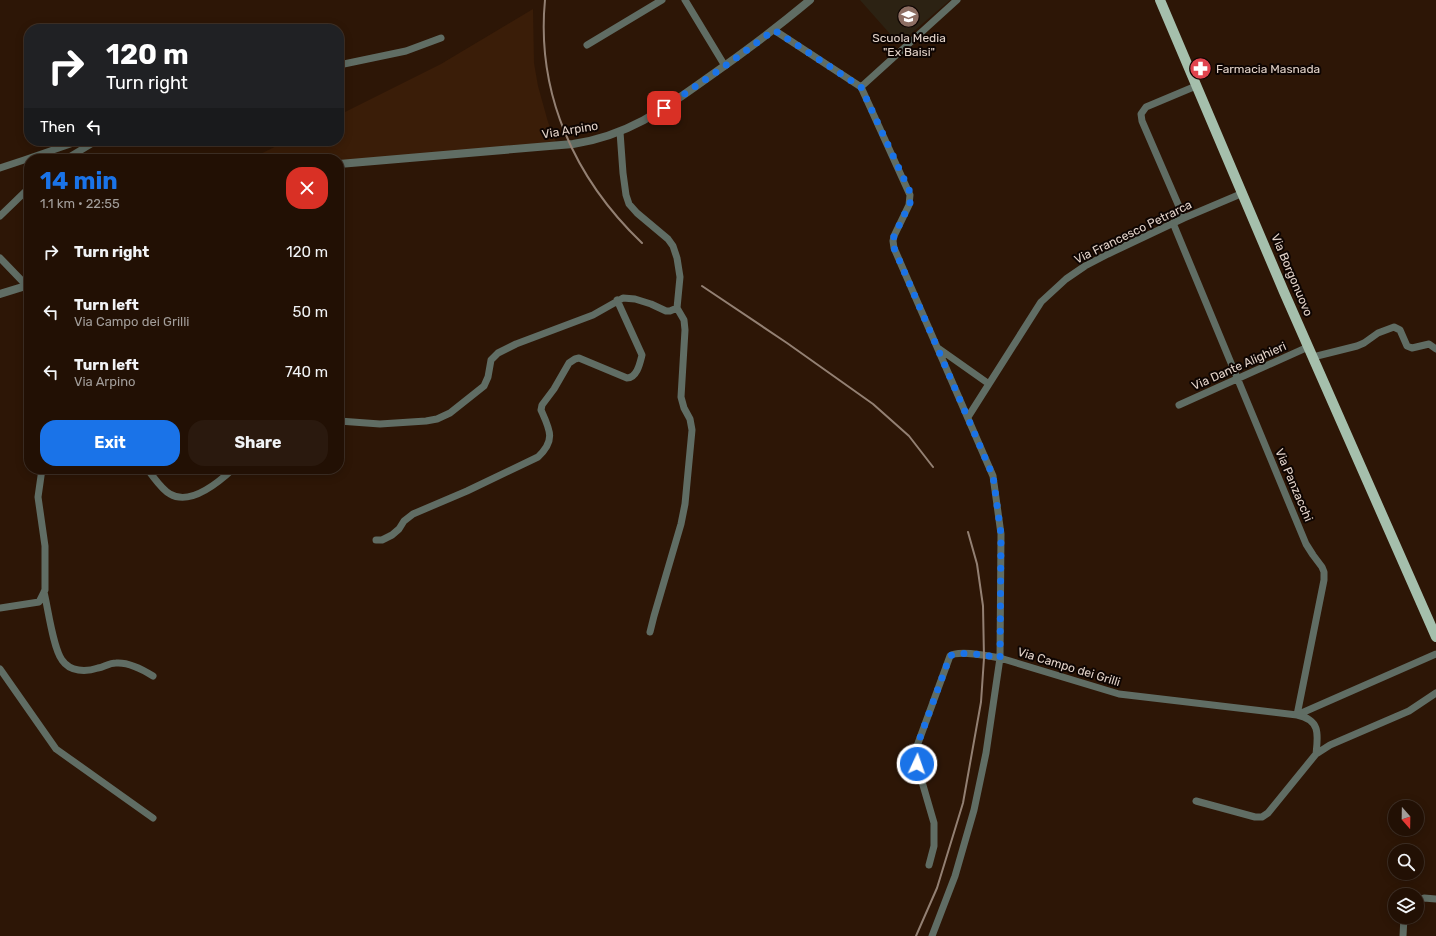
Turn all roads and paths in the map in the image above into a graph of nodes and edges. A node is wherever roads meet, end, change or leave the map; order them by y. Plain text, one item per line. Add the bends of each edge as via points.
1 (662, 0) edge
2 (684, 0) edge
3 (810, 0) edge
4 (957, 0) edge
5 (1160, 0) edge
6 (774, 30) junction
7 (441, 38) dead end
8 (587, 45) dead end
9 (344, 64) edge
10 (725, 66) junction
11 (1196, 86) junction
12 (861, 87) junction
13 (620, 132) junction
14 (65, 146) edge
15 (88, 146) edge
16 (41, 154) edge
17 (74, 154) edge
18 (24, 160) edge
19 (344, 164) edge
20 (0, 168) edge
21 (24, 193) edge
22 (1243, 193) junction
23 (0, 216) edge
24 (1184, 218) junction
25 (1173, 223) junction
26 (0, 258) edge
27 (24, 281) edge
28 (24, 286) edge
29 (0, 294) edge
30 (617, 300) junction
31 (677, 308) junction
32 (937, 347) junction
33 (1436, 349) edge
34 (1310, 352) junction
35 (1238, 379) junction
36 (989, 384) junction
37 (1179, 405) dead end
38 (968, 417) junction
39 (344, 421) edge
40 (41, 474) edge
41 (152, 474) edge
42 (226, 474) edge
43 (376, 540) dead end
44 (44, 592) junction
45 (0, 608) edge
46 (650, 632) dead end
47 (1436, 637) edge
48 (1436, 654) edge
49 (1000, 658) junction
50 (0, 669) edge
51 (152, 676) dead end
52 (1436, 693) edge
53 (1297, 715) junction
54 (1316, 754) junction
55 (1196, 801) dead end
56 (153, 818) dead end
57 (929, 865) dead end
58 (1424, 898) edge
59 (1436, 899) edge
60 (1404, 924) edge
61 (932, 936) edge
62 (1403, 936) edge

1 - 8 street
2 - 10 street
3 - 6 street, Via Arpino
4 - 12 street
5 - 11 main road, Via Borgonuovo
6 - 10 street, Via Arpino
6 - 12 street
7 - 9 street via 406,51
10 - 13 street, Via Arpino via 664,108
11 - 22 main road, Via Borgonuovo
11 - 24 street via 1146,107 1141,114
12 - 32 street, Via Campo dei Grilli via 910,192 910,203 894,234 893,244
13 - 19 street, Via Arpino via 573,144
13 - 31 street via 623,173 629,204 670,241 677,258 680,277
14 - 16 street
15 - 17 street
18 - 20 street
21 - 23 street
22 - 24 street, Via Francesco Petrarca
22 - 34 main road, Via Borgonuovo
24 - 25 street, Via Francesco Petrarca
25 - 35 street, Via Panzacchi
25 - 36 street, Via Francesco Petrarca via 1085,266 1048,295
26 - 27 street
28 - 29 street
30 - 31 street via 630,297 666,311
30 - 39 street via 593,315 498,353 491,360 484,386 437,419 426,422 380,424
30 - 43 street via 642,355 634,376 627,378 579,358 575,359 569,363 542,405 541,410 550,442 538,457 413,514 404,520 392,535
31 - 46 street via 685,327 681,397 691,422 692,438 681,524
32 - 36 street
32 - 38 street, Via Campo dei Grilli
33 - 34 street, Via Dante Alighieri via 1430,344 1409,347 1400,330 1394,327 1378,332 1359,345
34 - 35 street, Via Dante Alighieri
34 - 47 main road, Via Borgonuovo
35 - 37 street, Via Dante Alighieri
35 - 53 street, Via Panzacchi via 1306,544 1324,572
36 - 38 street, Via Francesco Petrarca
38 - 49 street, Via Campo dei Grilli via 993,475 999,510
40 - 44 street via 38,496 45,546
41 - 42 street via 170,494 177,497 185,497 210,488
44 - 45 street via 39,602
44 - 51 street via 57,649 61,660 67,666 80,670 124,663
48 - 53 street
49 - 53 street, Via Campo dei Grilli via 1119,694
49 - 57 street via 955,654 950,656 917,746 918,768 934,823 934,846
49 - 61 street via 986,753 974,810 955,876
50 - 56 street via 56,749
52 - 54 street via 1409,711 1330,745
53 - 54 street via 1307,718 1315,726
54 - 55 street via 1262,817
58 - 59 street
60 - 62 street

